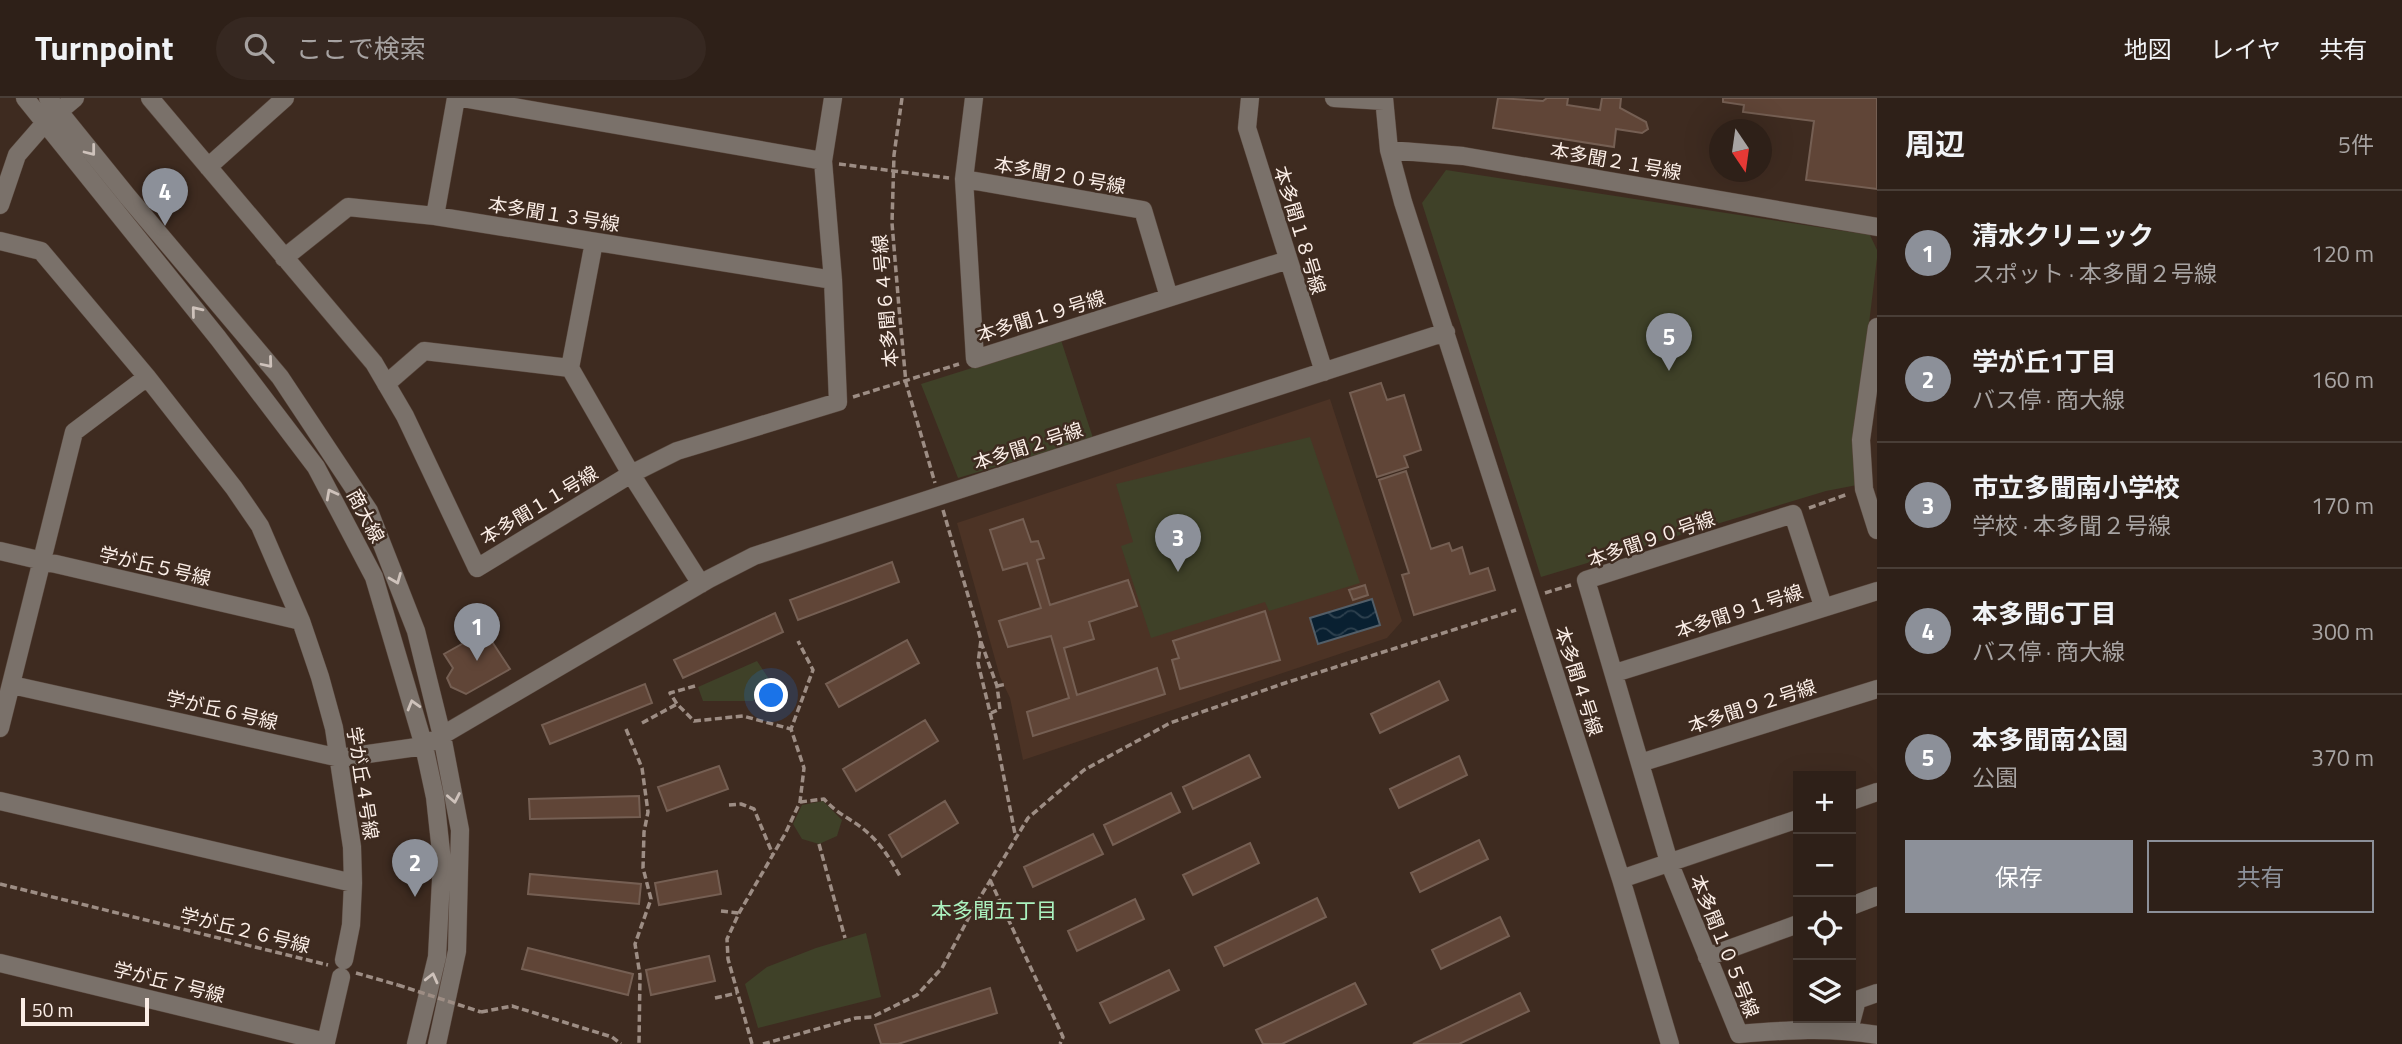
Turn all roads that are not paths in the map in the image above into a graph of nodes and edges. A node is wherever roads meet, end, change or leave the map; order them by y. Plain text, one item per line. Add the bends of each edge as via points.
1 (25, 98) edge
2 (75, 98) edge
3 (150, 98) edge
4 (285, 98) edge
5 (456, 98) edge
6 (462, 98) edge
7 (833, 98) edge
8 (974, 98) edge
9 (1250, 98) edge
10 (1334, 98) edge
11 (1384, 100) edge
12 (54, 104) edge
13 (44, 124) junction
14 (1389, 150) junction
15 (822, 161) junction
16 (208, 167) junction
17 (964, 179) junction
18 (0, 205) edge
19 (435, 216) junction
20 (1877, 227) edge
21 (0, 241) edge
22 (594, 242) junction
23 (284, 258) junction
24 (1288, 260) junction
25 (833, 280) junction
26 (1169, 298) junction
27 (1877, 327) edge
28 (1446, 332) junction
29 (570, 368) junction
30 (1324, 372) junction
31 (147, 377) junction
32 (386, 384) junction
33 (631, 474) junction
34 (1877, 530) edge
35 (0, 551) edge
36 (41, 560) junction
37 (701, 584) junction
38 (1877, 591) edge
39 (1823, 606) junction
40 (301, 621) junction
41 (1615, 673) junction
42 (12, 685) junction
43 (1877, 689) edge
44 (0, 728) edge
45 (442, 736) junction
46 (425, 746) junction
47 (340, 758) junction
48 (1640, 763) junction
49 (1877, 792) edge
50 (1856, 799) edge
51 (0, 802) edge
52 (1793, 820) edge
53 (1669, 862) junction
54 (1621, 879) junction
55 (353, 883) junction
56 (1877, 896) edge
57 (1856, 904) edge
58 (1793, 926) edge
59 (1707, 957) junction
60 (0, 963) edge
61 (1877, 993) edge
62 (1849, 1030) junction
63 (1877, 1035) edge
64 (326, 1043) edge
65 (415, 1044) edge
66 (437, 1044) edge
67 (1670, 1044) edge

1 - 13 street, 商大線
2 - 12 street
3 - 16 street, 本多聞１１号線
4 - 16 street
5 - 19 street
6 - 15 street
7 - 15 street
8 - 17 street, 本多聞１９号線
9 - 24 street, 本多聞１８号線 via 1247,128
10 - 11 street
11 - 14 street
12 - 13 street
12 -> 45 street, 商大線 via 280,377 369,511 416,631
13 - 18 street via 17,155
46 -> 13 street, 商大線 via 374,577 316,467
14 - 20 street, 本多聞２１号線 via 1463,156
14 - 28 street
15 - 25 street
16 - 23 street, 本多聞１１号線
17 - 26 street, 本多聞２０号線 via 1143,210
17 - 26 street, 本多聞１９号線 via 975,359
19 - 22 street, 本多聞１３号線
19 - 23 street, 本多聞１３号線 via 348,207
21 - 31 street, 学が丘４号線 via 41,251
22 - 25 street, 本多聞１３号線
22 - 29 street
23 - 32 street, 本多聞１１号線 via 374,363
24 - 26 street, 本多聞１９号線
24 - 30 street, 本多聞１８号線
25 - 33 street, 本多聞１１号線 via 838,402 677,450
27 - 34 street via 1861,440 1864,489
28 - 30 street, 本多聞２号線
28 - 54 street, 本多聞４号線
29 - 32 street via 424,351
29 - 33 street
30 - 37 street, 本多聞２号線 via 754,556
31 - 36 street via 74,432
31 - 40 street, 学が丘４号線 via 260,526
32 - 33 street, 本多聞１１号線 via 477,568
33 - 37 street
35 - 36 street, 学が丘５号線
36 - 40 street, 学が丘５号線
36 - 42 street
37 - 45 street, 本多聞２号線
38 - 39 street, 本多聞９１号線
39 - 41 street, 本多聞９１号線
39 - 41 street, 本多聞９０号線 via 1793,514 1586,580
40 - 47 street, 学が丘４号線
41 - 48 street, 本多聞９０号線
42 - 44 street
42 - 47 street, 学が丘６号線
43 - 48 street, 本多聞９２号線
45 - 46 street, 本多聞２号線
45 -> 66 street, 商大線 via 460,830 457,951
46 - 47 street, 学が丘６号線
65 -> 46 street, 商大線 via 437,957 442,861
47 - 55 street, 学が丘４号線
48 - 53 street, 本多聞９０号線
49 - 50 street
51 - 55 street
52 - 53 street
53 - 54 street
53 - 59 street, 本多聞１０５号線
54 - 67 street, 本多聞４号線
55 - 64 street, 学が丘４号線 via 351,925
56 - 57 street
58 - 59 street
59 - 62 street, 本多聞１０５号線 via 1739,1034
60 - 64 street, 学が丘７号線
61 - 62 street via 1857,1000
62 - 63 street, 本多聞１０５号線

